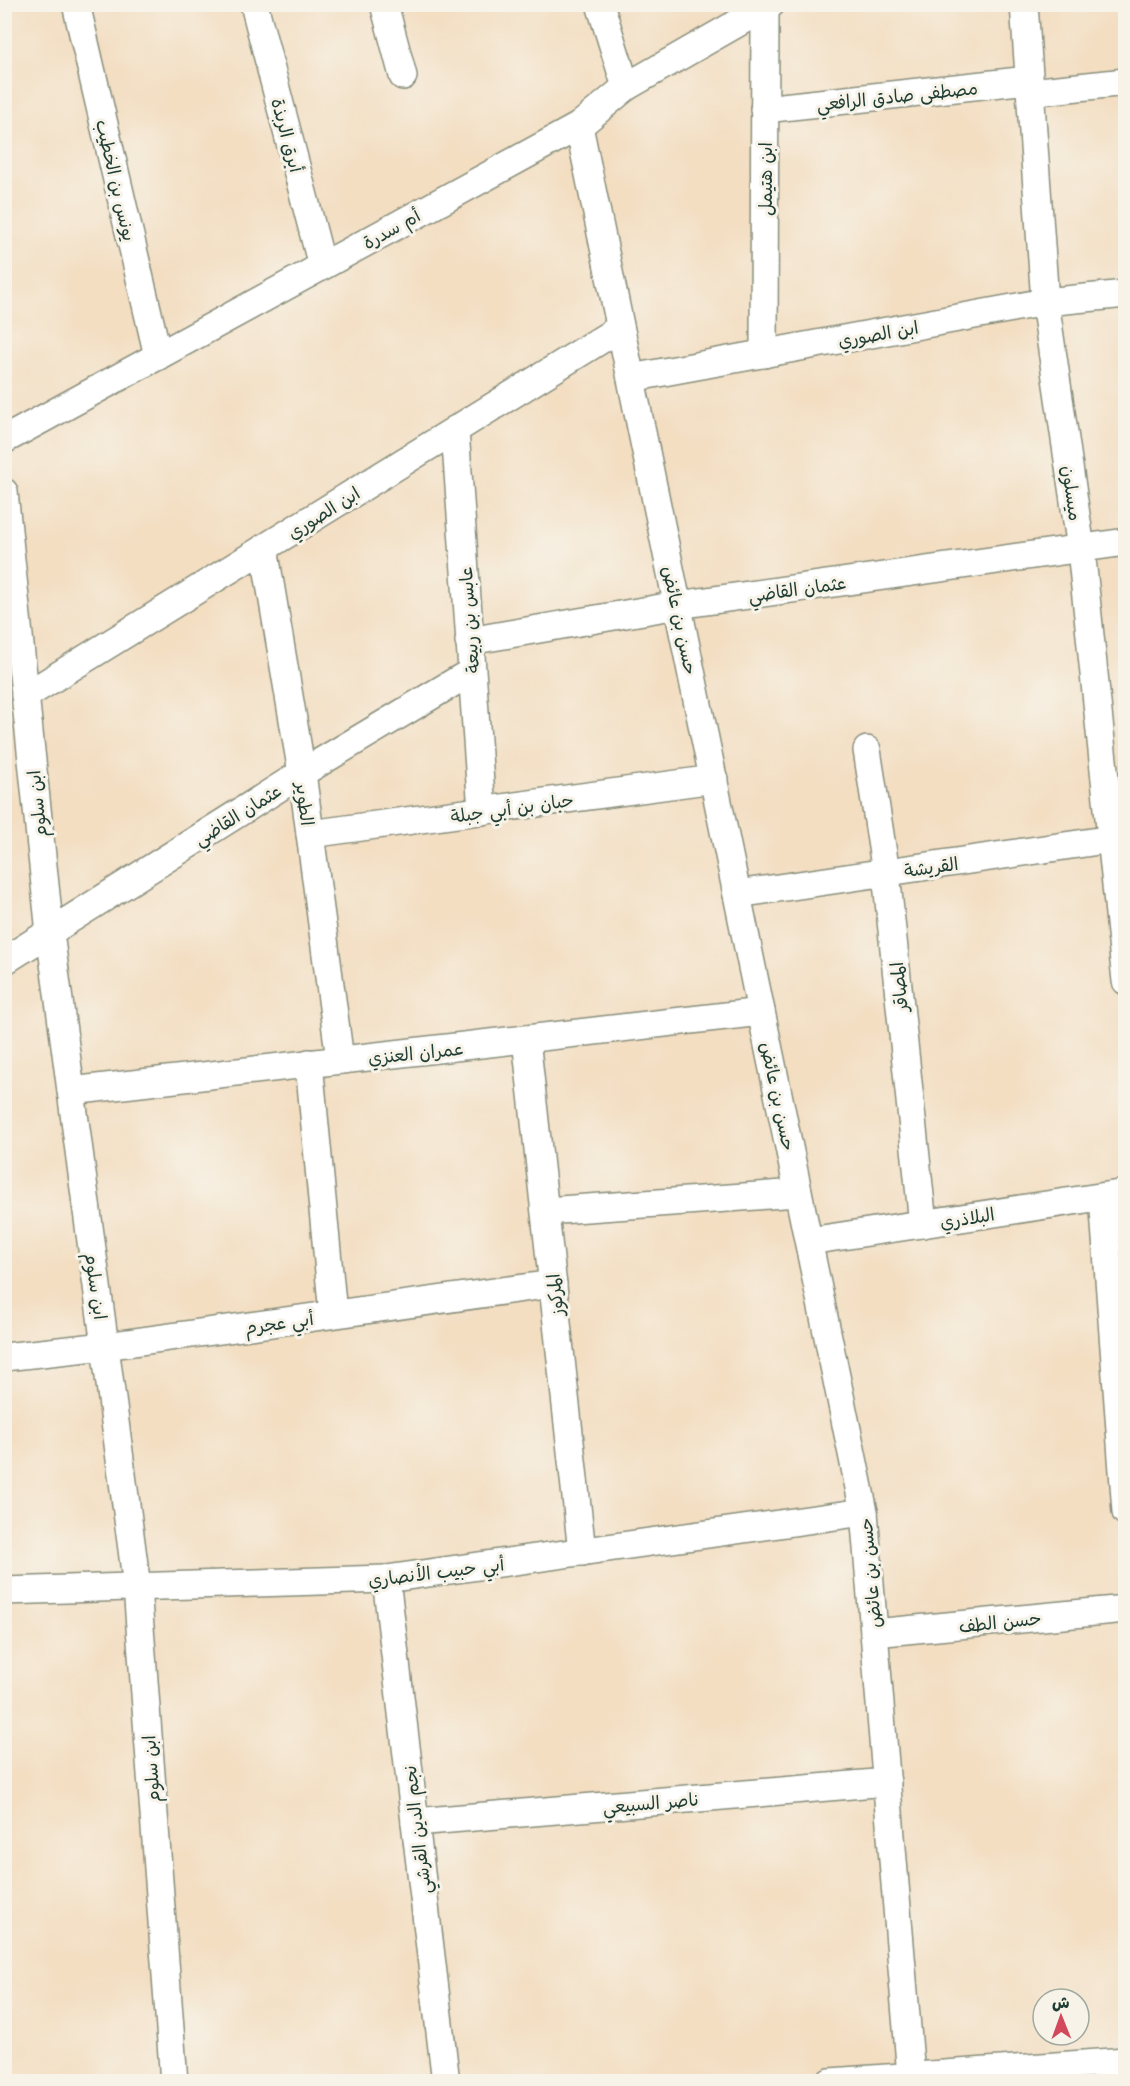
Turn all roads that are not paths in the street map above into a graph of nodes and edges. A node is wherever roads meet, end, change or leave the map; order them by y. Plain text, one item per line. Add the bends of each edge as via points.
1 (76, 4) edge
2 (254, 4) edge
3 (384, 4) edge
4 (600, 4) edge
5 (1024, 4) edge
6 (767, 6) edge
7 (403, 76) dead end
8 (1125, 82) edge
9 (1030, 86) junction
10 (626, 87) junction
11 (765, 109) junction
12 (579, 126) junction
13 (322, 266) junction
14 (1125, 294) edge
15 (1045, 303) junction
16 (621, 328) junction
17 (764, 354) junction
18 (158, 356) junction
19 (631, 378) junction
20 (455, 430) junction
21 (4, 440) edge
22 (4, 492) edge
23 (1125, 542) edge
24 (264, 548) junction
25 (1081, 549) junction
26 (678, 605) junction
27 (469, 641) junction
28 (471, 672) junction
29 (25, 696) junction
30 (867, 750) dead end
31 (302, 773) junction
32 (714, 779) junction
33 (482, 811) junction
34 (310, 834) junction
35 (1118, 838) edge
36 (886, 873) junction
37 (737, 894) junction
38 (50, 933) junction
39 (4, 961) edge
40 (1125, 981) edge
41 (761, 1012) junction
42 (526, 1039) junction
43 (340, 1060) junction
44 (309, 1064) junction
45 (71, 1091) junction
46 (798, 1193) junction
47 (1114, 1195) edge
48 (545, 1211) junction
49 (923, 1224) junction
50 (808, 1241) junction
51 (553, 1284) junction
52 (333, 1314) junction
53 (105, 1346) junction
54 (4, 1357) edge
55 (864, 1512) junction
56 (1125, 1512) edge
57 (582, 1552) junction
58 (386, 1579) junction
59 (136, 1587) junction
60 (4, 1591) edge
61 (1125, 1609) edge
62 (874, 1634) junction
63 (887, 1782) junction
64 (416, 1822) junction
65 (1125, 2061) edge
66 (911, 2076) junction
67 (959, 2077) edge
68 (174, 2082) edge
69 (446, 2082) edge
70 (830, 2082) edge

1 - 18 street, يونس بن الخطيب
2 - 13 street, أبرق الربذة
3 - 7 street
4 - 10 street
5 - 9 street, ميسلون
6 - 10 street, أم سدرة
6 - 11 street, ابن هتيمل
8 - 9 street, مصطفى صادق الرافعي
9 - 11 street, مصطفى صادق الرافعي
9 - 15 street, ميسلون
10 - 12 street, أم سدرة
11 - 17 street, ابن هتيمل
12 - 13 street, أم سدرة
12 - 16 street, حسن بن عائض
13 - 18 street, أم سدرة
14 - 15 street, ابن الصوري
15 - 17 street, ابن الصوري
15 - 25 street, ميسلون
16 - 19 street, حسن بن عائض
16 - 20 street, ابن الصوري
17 - 19 street, ابن الصوري
18 - 21 street, أم سدرة
19 - 26 street, حسن بن عائض
20 - 24 street, ابن الصوري
20 - 27 street, عابس بن ربيعة
22 - 29 street, ابن سلوم
23 - 25 street, عثمان القاضي
24 - 29 street, ابن الصوري
24 - 31 street, الطوير
25 - 26 street, عثمان القاضي
25 - 35 street, ميسلون
26 - 27 street, عثمان القاضي
26 - 32 street, حسن بن عائض
27 - 28 street, عابس بن ربيعة
28 - 31 street, عثمان القاضي
28 - 33 street, عابس بن ربيعة
29 - 38 street, ابن سلوم
30 - 36 street, المصاقر
31 - 34 street, الطوير
31 - 38 street, عثمان القاضي
32 - 33 street, حبان بن أبي جبلة
32 - 37 street, حسن بن عائض
33 - 34 street, حبان بن أبي جبلة
34 - 43 street, الطوير
35 - 36 street, القريشة
35 - 40 street, ميسلون
36 - 37 street, القريشة
36 - 49 street, المصاقر
37 - 41 street, حسن بن عائض
38 - 39 street, عثمان القاضي
38 - 45 street, ابن سلوم
41 - 42 street, عمران العنزي
41 - 46 street, حسن بن عائض
42 - 43 street, عمران العنزي
42 - 48 street, المركوز
43 - 44 street, عمران العنزي
44 - 45 street, عمران العنزي
44 - 52 street
45 - 53 street, ابن سلوم
46 - 48 street
46 - 50 street, حسن بن عائض
47 - 49 street, البلاذري
47 - 56 street
48 - 51 street, المركوز
49 - 50 street, البلاذري
50 - 55 street, حسن بن عائض
51 - 52 street, أبي عجرم
51 - 57 street, المركوز
52 - 53 street, أبي عجرم
53 - 54 street, أبي عجرم
53 - 59 street, ابن سلوم
55 - 57 street, أبي حبيب الأنصاري
55 - 62 street, حسن بن عائض
57 - 58 street, أبي حبيب الأنصاري
58 - 59 street, أبي حبيب الأنصاري
58 - 64 street, نجم الدين القرشي
59 - 60 street, أبي حبيب الأنصاري
59 - 68 street, ابن سلوم
61 - 62 street, حسن الطف
62 - 63 street, حسن بن عائض
63 - 64 street, ناصر السبيعي
63 - 66 street, حسن بن عائض
64 - 69 street, نجم الدين القرشي
65 - 67 street
66 - 67 street
66 - 70 street

